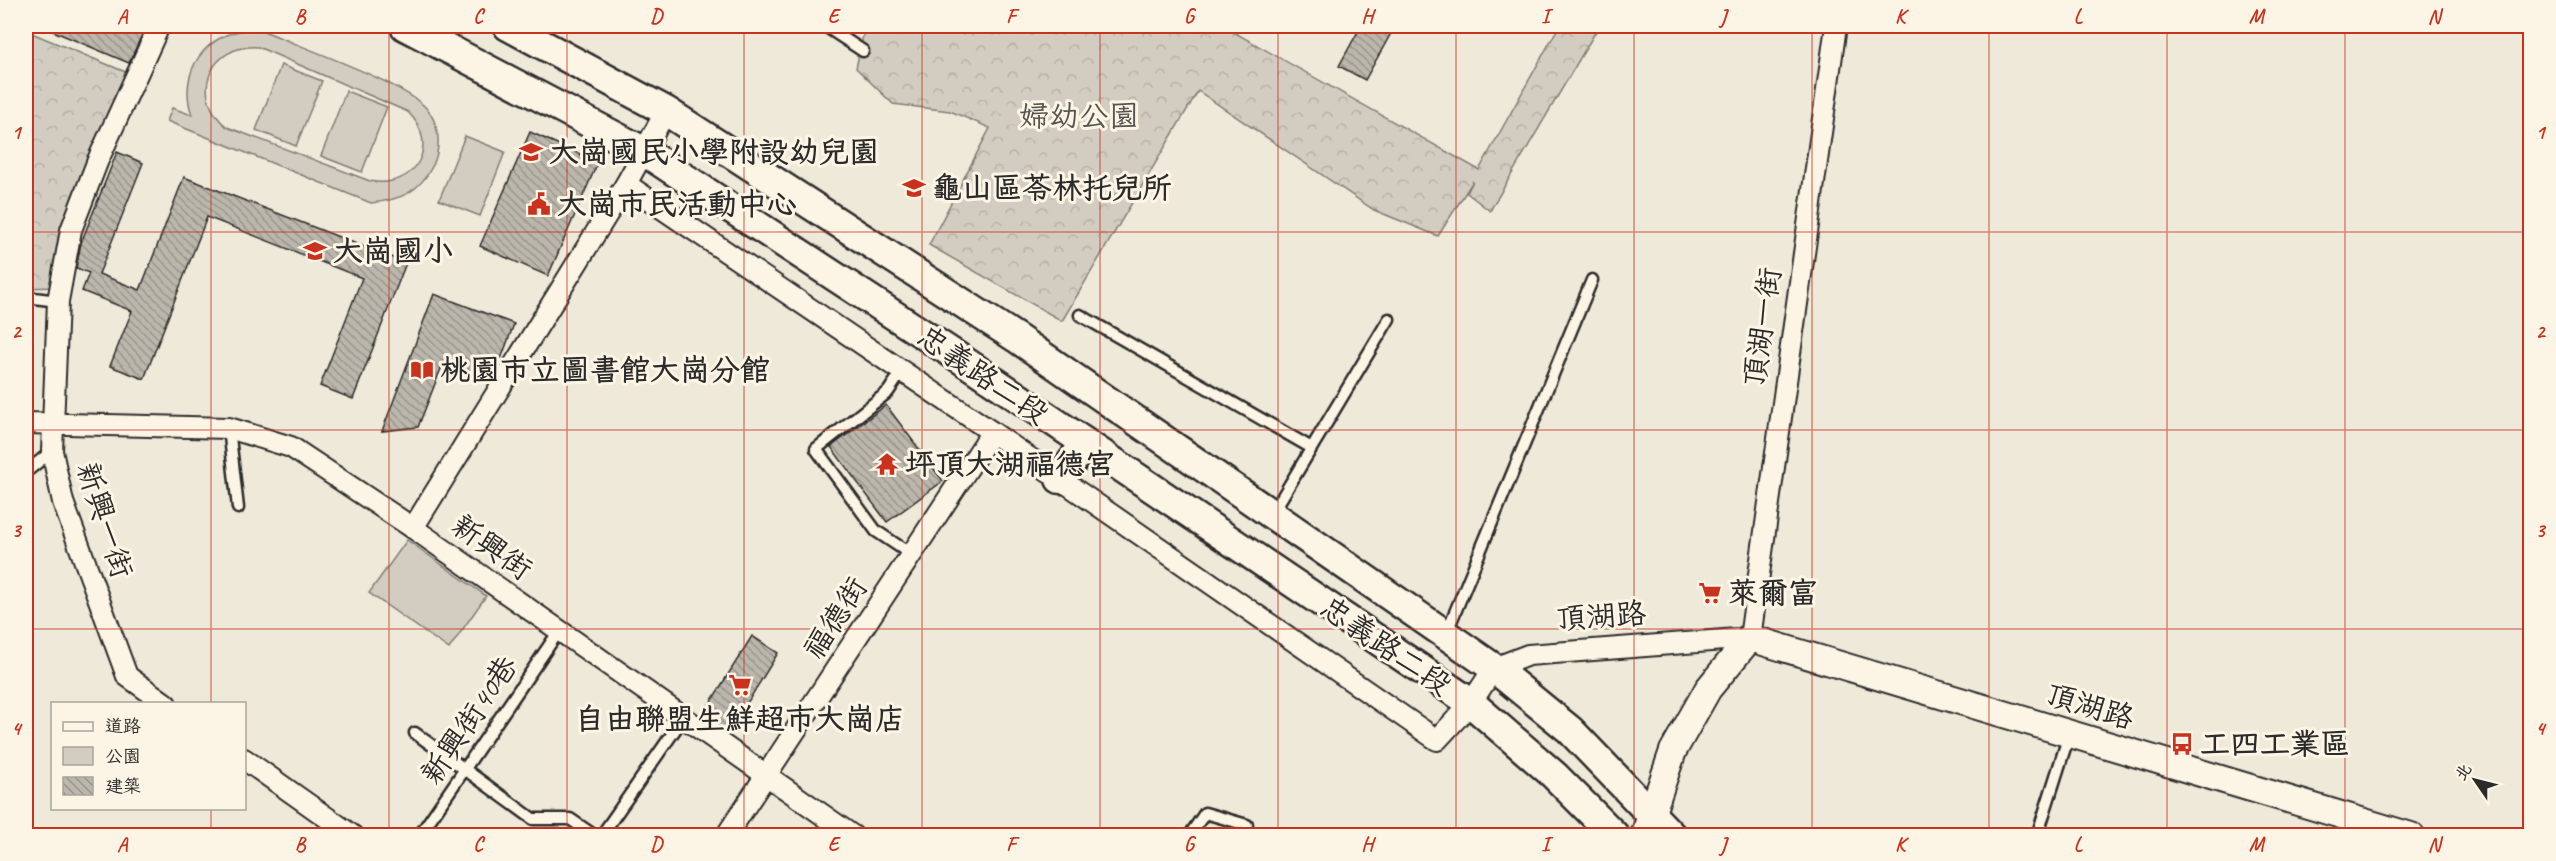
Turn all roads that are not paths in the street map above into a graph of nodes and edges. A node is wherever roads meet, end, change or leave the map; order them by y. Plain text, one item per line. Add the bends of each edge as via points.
1 (159, 26) edge
2 (405, 26) edge
3 (508, 26) edge
4 (825, 26) edge
5 (1836, 26) edge
6 (864, 51) dead end
7 (666, 111) junction
8 (645, 152) junction
9 (626, 184) junction
10 (1592, 280) dead end
11 (26, 297) edge
12 (58, 301) junction
13 (1080, 315) dead end
14 (1389, 319) dead end
15 (902, 371) junction
16 (26, 423) edge
17 (53, 423) junction
18 (229, 428) junction
19 (992, 432) junction
20 (1085, 443) junction
21 (1310, 447) junction
22 (52, 451) junction
23 (26, 472) edge
24 (1060, 479) junction
25 (238, 508) dead end
26 (1272, 515) junction
27 (413, 528) junction
28 (912, 555) junction
29 (559, 631) junction
30 (1446, 635) junction
31 (1750, 638) junction
32 (1494, 668) junction
33 (163, 702) edge
34 (1471, 704) junction
35 (684, 717) junction
36 (415, 733) dead end
37 (2069, 735) junction
38 (246, 760) edge
39 (464, 770) junction
40 (767, 775) junction
41 (1648, 824) edge
42 (1247, 825) dead end
43 (353, 836) edge
44 (419, 836) edge
45 (596, 836) edge
46 (601, 836) edge
47 (726, 836) edge
48 (853, 836) edge
49 (1189, 836) edge
50 (1615, 836) edge
51 (1672, 836) edge
52 (2037, 836) edge
53 (2411, 836) edge

1 - 12 street, 新興一街 via 71,230
2 - 8 main road, 忠義路二段
3 - 7 main road, 忠義路二段
4 - 6 lane
5 - 31 street, 頂湖一街
7 - 8 street
7 - 26 main road, 忠義路二段 via 1018,339
8 - 9 street
8 - 20 main road, 忠義路二段
9 - 15 street
9 - 27 street
10 - 30 lane
11 - 12 lane
12 - 17 street, 新興一街
13 - 21 lane
14 - 21 lane
15 - 19 street
15 - 28 lane via 888,392 816,449 876,531
16 - 17 street, 新興街
17 - 18 street, 新興街
17 - 22 street, 新興一街
18 - 25 lane
18 - 27 street, 新興街 via 291,447
19 - 24 street
19 - 28 street, 福德街
20 - 24 main road
20 - 34 main road, 忠義路二段
21 - 26 lane
22 - 23 lane
22 - 33 street, 新興一街 via 63,502 127,676
24 - 34 street via 1437,740
26 - 30 main road, 忠義路二段
27 - 29 street, 新興街
28 - 40 street, 福德街
29 - 35 street, 新興街
29 - 39 lane, 新興街40巷
30 - 32 main road, 忠義路二段
31 - 32 street, 頂湖路 via 1528,655
31 - 37 street, 頂湖路
31 - 41 street via 1708,689 1673,751
32 - 34 street
32 - 41 main road, 忠義路二段 via 1570,730
34 - 50 main road, 忠義路二段 via 1554,775
35 - 40 street, 新興街
35 - 46 lane
36 - 39 lane
37 - 52 lane
37 - 53 street, 頂湖路
38 - 43 street
39 - 44 lane, 新興街40巷
39 - 45 lane via 533,819 570,819
40 - 47 street, 福德街
40 - 48 street, 新興街
41 - 51 main road, 忠義路二段
42 - 49 lane via 1205,813

